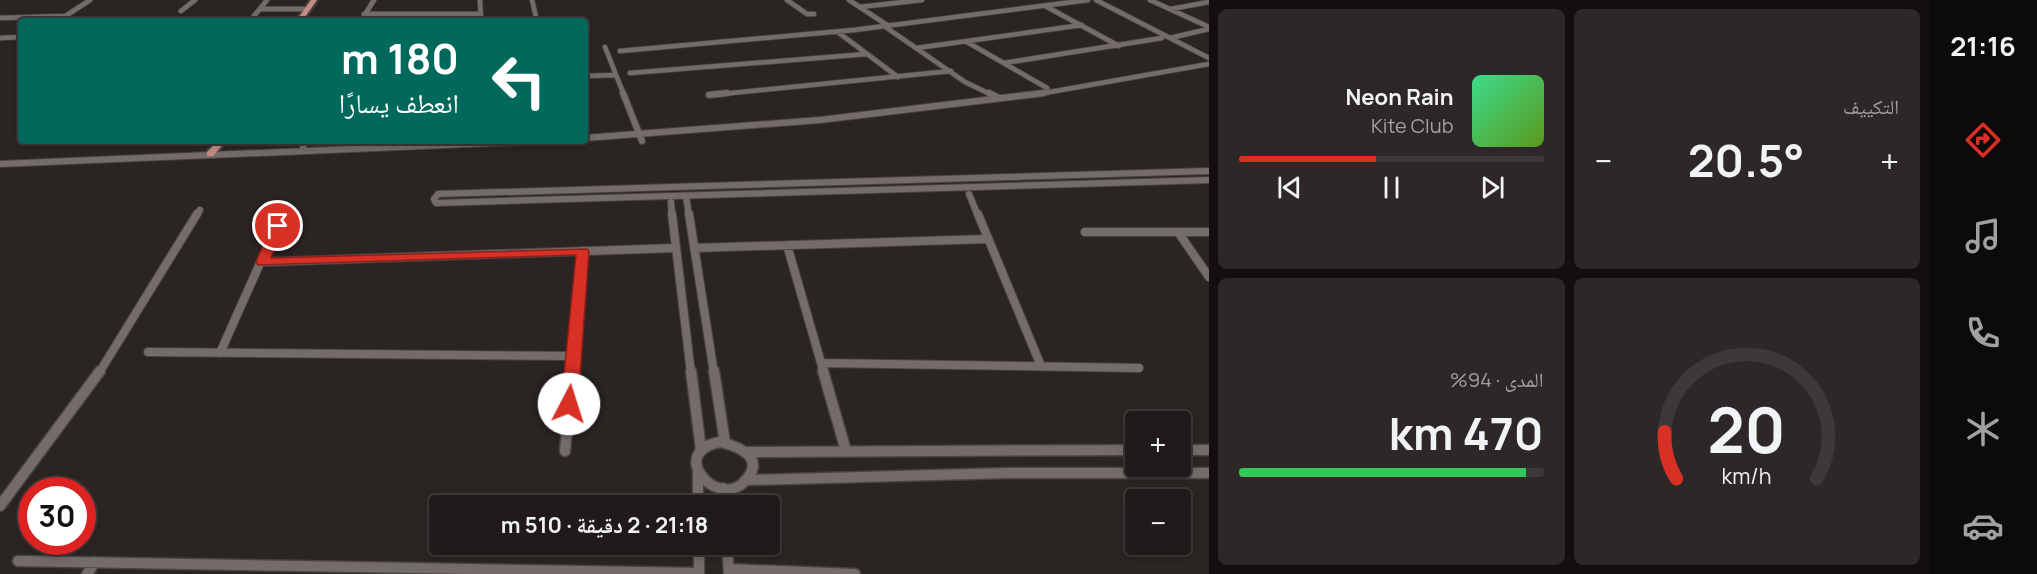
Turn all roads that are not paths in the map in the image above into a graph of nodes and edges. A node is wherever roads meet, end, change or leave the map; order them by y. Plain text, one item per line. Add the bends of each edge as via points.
1 (90, 0) edge
2 (195, 0) edge
3 (267, 0) edge
4 (314, 0) edge
5 (374, 0) edge
6 (480, 0) edge
7 (532, 0) edge
8 (787, 0) edge
9 (795, 0) edge
10 (849, 0) edge
11 (922, 0) edge
12 (1088, 0) edge
13 (1096, 0) edge
14 (1150, 0) edge
15 (905, 1) edge
16 (1066, 2) edge
17 (1209, 2) edge
18 (860, 7) junction
19 (1047, 7) junction
20 (260, 9) junction
21 (307, 9) junction
22 (1171, 9) junction
23 (181, 11) dead end
24 (364, 14) junction
25 (481, 14) junction
26 (65, 16) junction
27 (0, 18) edge
28 (62, 18) edge
29 (252, 18) edge
30 (301, 18) edge
31 (362, 18) edge
32 (481, 18) edge
33 (536, 18) edge
34 (1082, 25) junction
35 (887, 26) junction
36 (1209, 28) edge
37 (839, 33) junction
38 (1170, 38) junction
39 (0, 39) edge
40 (18, 39) edge
41 (967, 42) junction
42 (1119, 46) junction
43 (605, 47) dead end
44 (646, 47) junction
45 (917, 48) junction
46 (619, 49) dead end
47 (867, 54) junction
48 (1209, 58) edge
49 (1004, 63) junction
50 (1209, 64) edge
51 (951, 71) junction
52 (630, 73) dead end
53 (616, 75) junction
54 (588, 76) edge
55 (898, 77) junction
56 (1047, 88) dead end
57 (709, 95) dead end
58 (999, 98) junction
59 (588, 138) edge
60 (641, 138) junction
61 (219, 144) edge
62 (465, 144) edge
63 (210, 154) junction
64 (0, 164) edge
65 (1209, 171) edge
66 (1171, 172) junction
67 (1190, 172) junction
68 (1198, 180) junction
69 (1209, 180) edge
70 (1183, 181) junction
71 (763, 184) junction
72 (768, 194) junction
73 (969, 194) dead end
74 (686, 196) junction
75 (671, 202) dead end
76 (285, 208) dead end
77 (200, 210) dead end
78 (1085, 232) dead end
79 (1178, 232) junction
80 (1209, 232) edge
81 (987, 240) junction
82 (787, 245) junction
83 (675, 248) junction
84 (694, 248) junction
85 (583, 251) junction
86 (262, 262) junction
87 (1209, 277) edge
88 (148, 352) dead end
89 (220, 352) junction
90 (574, 356) junction
91 (821, 363) junction
92 (1041, 366) junction
93 (1139, 368) dead end
94 (726, 442) junction
95 (701, 450) junction
96 (1125, 450) edge
97 (1191, 450) edge
98 (1209, 450) edge
99 (565, 451) dead end
100 (846, 451) junction
101 (746, 452) junction
102 (698, 473) junction
103 (1209, 473) edge
104 (749, 480) junction
105 (723, 488) junction
106 (699, 495) edge
107 (723, 495) edge
108 (0, 506) edge
109 (699, 555) edge
110 (728, 555) edge
111 (18, 561) dead end
112 (95, 562) junction
113 (729, 571) edge
114 (699, 573) edge
115 (87, 574) edge
116 (855, 574) edge

1 - 26 street
2 - 23 street
3 - 20 street
4 - 21 main road
5 - 24 street
6 - 25 street
7 - 33 street
8 - 9 street via 807,14 814,14
10 - 18 street
11 - 15 street
12 - 16 street
12 - 42 street via 1162,38
13 - 38 street
14 - 22 street
15 - 18 street
16 - 19 street
16 - 35 street
17 - 22 street
18 - 35 street
19 - 34 street
19 - 35 street
20 - 21 street
20 - 29 street
21 - 30 main road
22 - 36 street
24 - 25 street
24 - 31 street
25 - 32 street
26 - 27 street
26 - 28 street
34 - 41 street
34 - 42 street
35 - 37 street
35 - 44 street
35 - 45 street
36 - 38 street
37 - 44 street
37 - 47 street
38 - 48 street
39 - 40 street
41 - 45 street
41 - 49 street
42 - 49 street
43 - 53 street
44 - 46 street
45 - 51 street
47 - 52 street
47 - 55 street
49 - 56 street
50 - 58 street
51 - 55 street
51 - 58 street
53 - 54 street
53 - 60 street
55 - 57 street
58 - 60 street
59 - 60 street
61 - 63 main road
62 - 63 street
63 - 64 street
65 - 67 street
66 - 67 street
66 - 70 street
66 - 71 street
67 - 68 street via 1188,175
68 - 69 street
68 - 70 street
70 - 72 street
71 - 72 street via 762,189
71 - 74 street via 438,194 434,199 436,203
72 - 74 street
73 - 81 street
74 - 84 street
75 - 83 street
76 - 86 street
77 - 108 street via 83,396
78 - 79 street
79 - 80 street
79 - 87 street
81 - 82 street
81 - 92 street
82 - 84 street
82 - 91 street
83 - 85 street
83 - 95 street
84 - 94 street
85 - 86 street
85 - 90 street
86 - 89 street
88 - 89 street
89 - 90 street
90 - 99 street
91 - 92 street
91 - 100 street
92 - 93 street
94 - 95 street via 709,444
94 - 101 street
95 - 102 street via 696,458
96 - 100 street
97 - 98 street
100 - 101 street
101 - 104 street via 754,469
102 - 105 street via 708,483
102 - 106 street
103 - 104 street via 1006,473
104 - 105 street via 738,487
105 - 107 street
109 - 114 street
110 - 113 street
111 - 112 street
112 - 114 street
112 - 115 street
113 - 116 street

